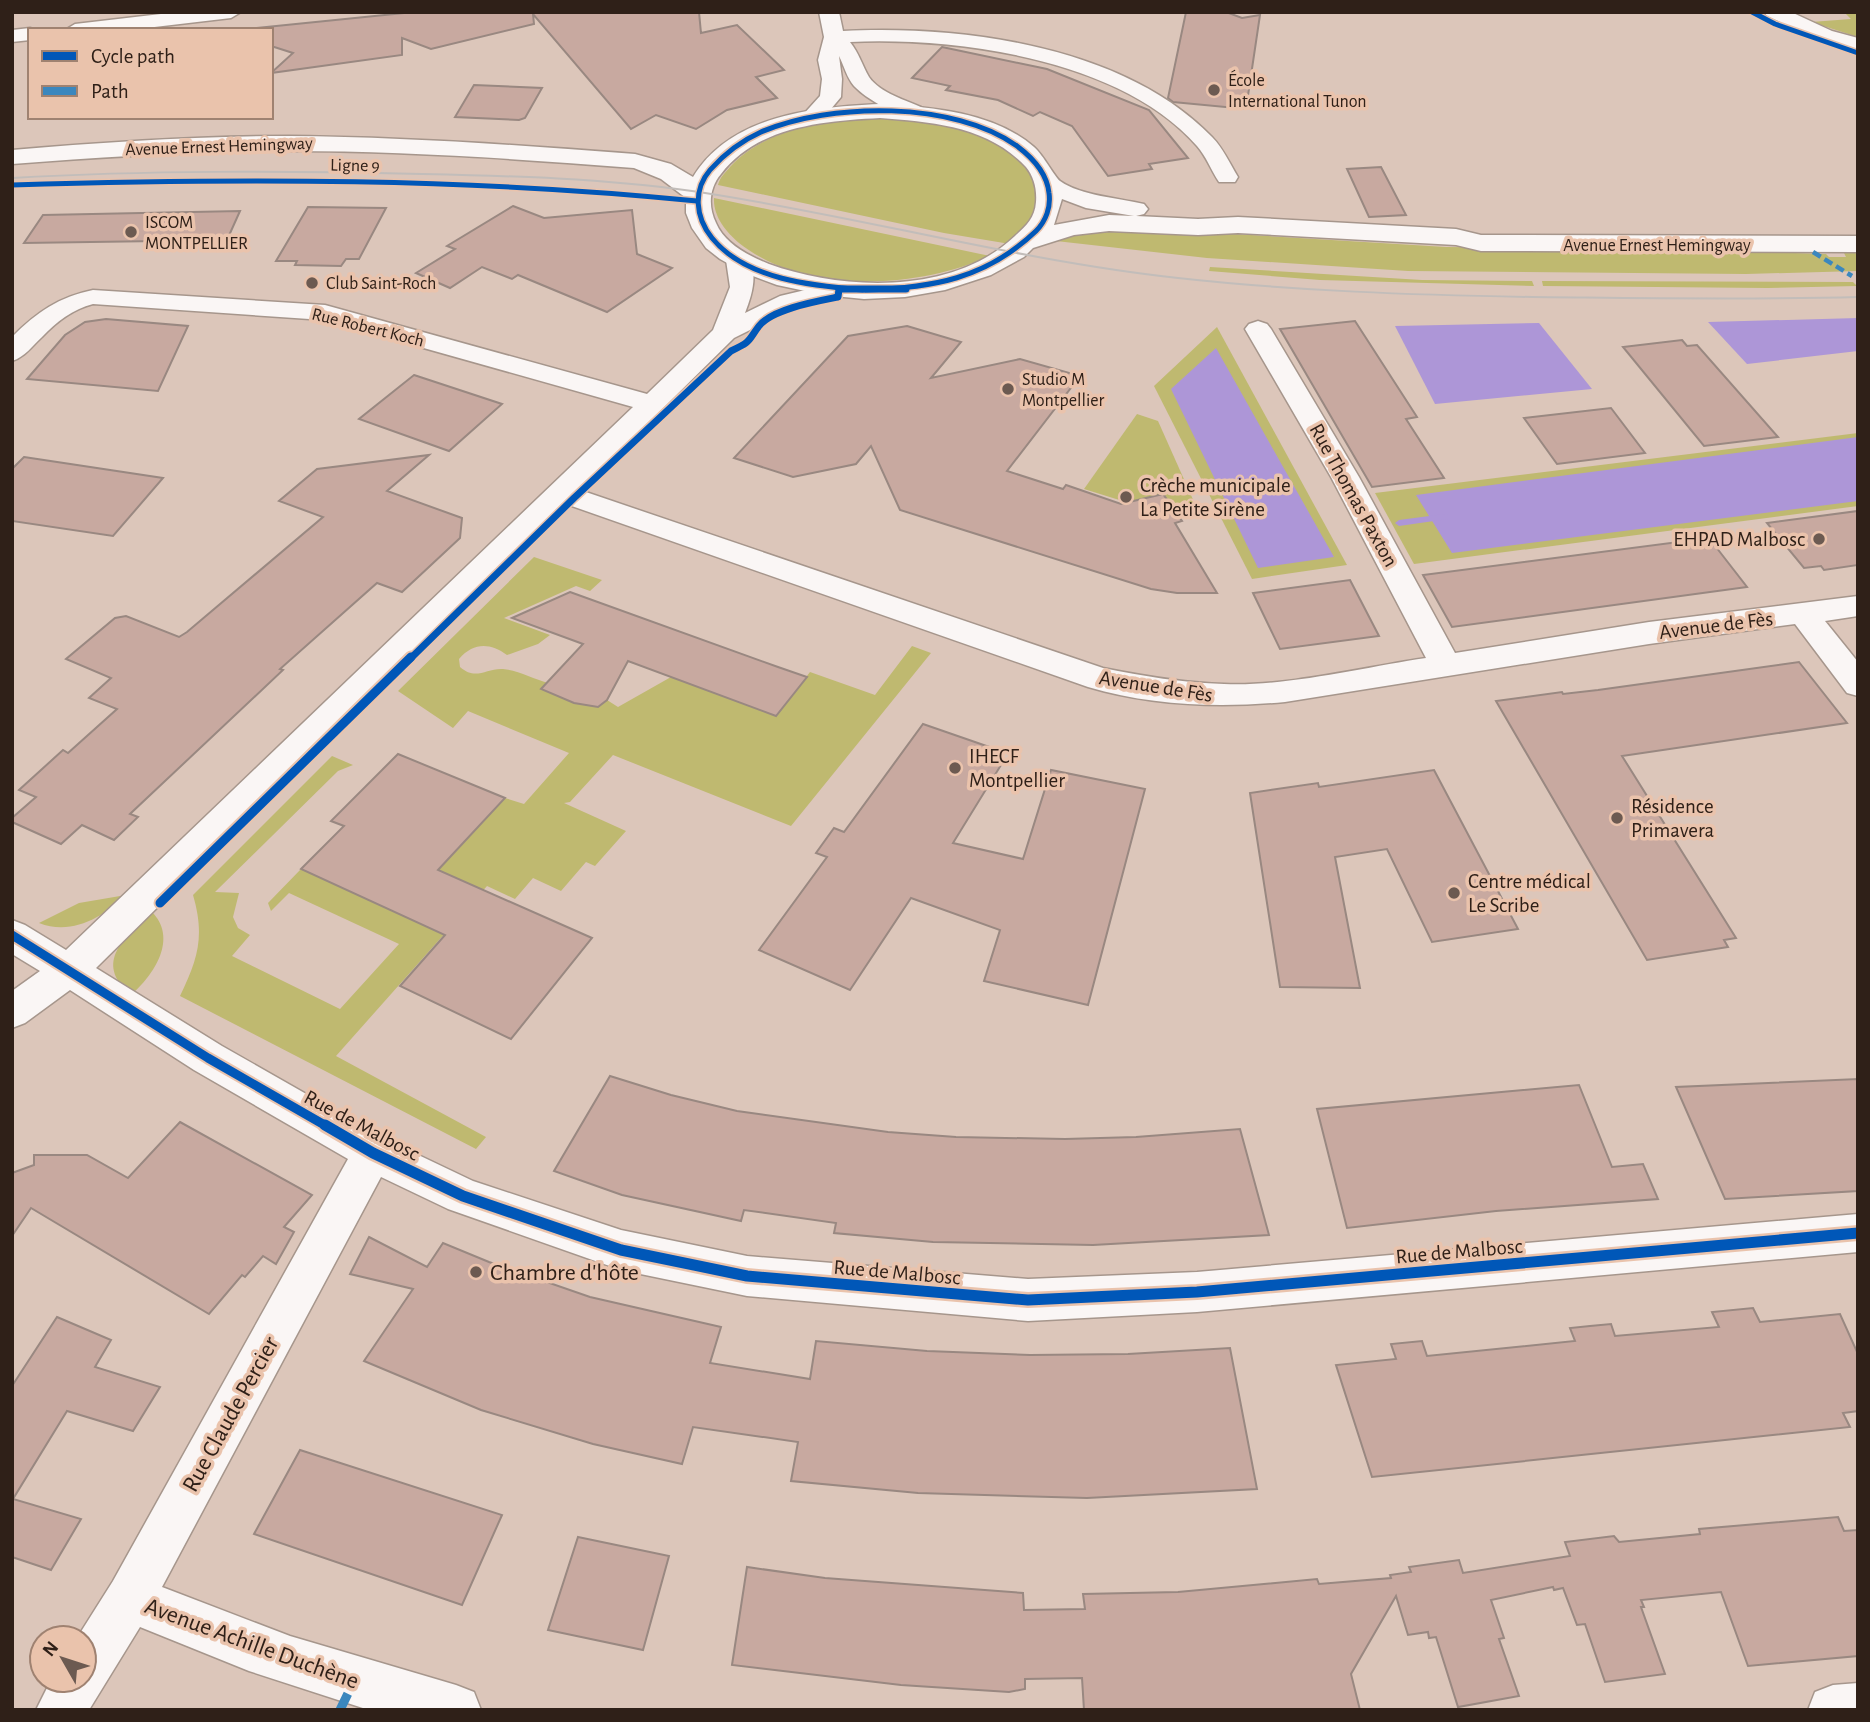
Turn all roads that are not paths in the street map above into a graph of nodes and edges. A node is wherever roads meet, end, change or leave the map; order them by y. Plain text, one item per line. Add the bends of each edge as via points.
1 (231, 12) edge
2 (829, 12) edge
3 (1774, 12) edge
4 (92, 28) edge
5 (834, 37) junction
6 (1858, 45) edge
7 (915, 113) junction
8 (812, 117) junction
9 (734, 148) junction
10 (12, 157) edge
11 (635, 161) junction
12 (1227, 177) dead end
13 (1048, 185) junction
14 (698, 196) junction
15 (1858, 224) edge
16 (1238, 225) junction
17 (1456, 237) junction
18 (1029, 241) junction
19 (1858, 244) edge
20 (738, 260) junction
21 (839, 289) junction
22 (1258, 329) dead end
23 (725, 333) junction
24 (12, 353) edge
25 (653, 404) junction
26 (561, 493) junction
27 (1858, 606) edge
28 (1804, 615) junction
29 (1445, 664) junction
30 (1858, 685) edge
31 (12, 935) edge
32 (70, 970) junction
33 (12, 1012) edge
34 (373, 1153) junction
35 (1858, 1233) edge
36 (130, 1598) junction
37 (98, 1649) edge
38 (71, 1694) edge
39 (347, 1696) edge
40 (1858, 1708) edge
41 (61, 1710) edge
42 (456, 1710) edge
43 (1833, 1710) edge

1 - 4 street
2 - 5 street
3 - 6 street
5 - 7 street via 848,53 860,81
5 - 8 street via 828,60 830,97
5 - 12 street via 947,38 1028,52 1078,67 1169,108 1219,158
7 - 8 main road
7 - 13 main road via 968,124 1012,143 1041,170
8 - 9 main road via 756,135
9 - 11 main road, Avenue Ernest Hemingway
9 - 14 main road via 708,172
10 - 11 main road, Avenue Ernest Hemingway via 326,144 463,148
11 - 14 main road, Avenue Ernest Hemingway via 670,172
13 - 16 main road, Avenue Ernest Hemingway via 1101,204
13 - 18 main road via 1049,204 1043,222
14 - 20 main road via 703,226
15 - 17 main road, Avenue Ernest Hemingway via 1479,232
16 - 17 main road, Avenue Ernest Hemingway
16 - 18 main road, Avenue Ernest Hemingway via 1109,223
17 - 19 main road, Avenue Ernest Hemingway via 1481,243 1557,245
18 - 21 main road via 988,267 934,284
20 - 21 main road via 801,284
20 - 23 street via 742,287
21 - 23 street via 789,301
22 - 29 street, Rue Thomas Paxton via 1345,477
23 - 25 street
24 - 25 street, Rue Robert Koch via 53,311 93,297 325,313
25 - 26 street
26 - 29 street, Avenue de Fès via 1099,679 1227,696 1396,675
26 - 32 street
27 - 28 street, Avenue de Fès
28 - 29 street, Avenue de Fès via 1690,627
28 - 30 street
31 - 32 street, Rue de Malbosc
32 - 33 street
32 - 34 street, Rue de Malbosc via 208,1058
34 - 35 street, Rue de Malbosc via 463,1195 621,1250 747,1276 1028,1300 1197,1292
34 - 36 street, Rue Claude Percier
36 - 37 street, Rue Claude Percier
36 - 39 street, Avenue Achille Duchène
38 - 41 street
39 - 42 street, Avenue Achille Duchène
40 - 43 street

